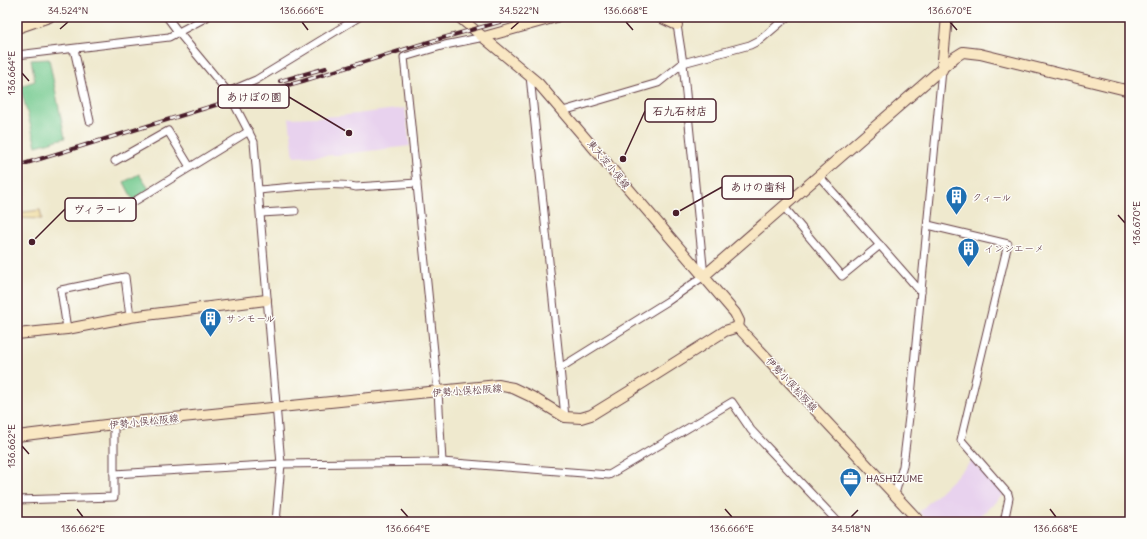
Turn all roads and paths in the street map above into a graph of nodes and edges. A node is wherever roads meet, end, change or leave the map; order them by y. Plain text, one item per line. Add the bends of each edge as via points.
1 (49, 17) edge
2 (167, 17) edge
3 (207, 17) edge
4 (359, 17) edge
5 (459, 17) edge
6 (556, 17) edge
7 (660, 17) edge
8 (787, 17) edge
9 (947, 17) edge
10 (677, 25) joint
11 (17, 28) edge
12 (179, 33) junction
13 (484, 37) junction
14 (74, 49) junction
15 (17, 55) edge
16 (683, 63) junction
17 (942, 70) junction
18 (530, 76) junction
19 (1130, 91) edge
20 (228, 92) junction
21 (563, 111) junction
22 (90, 121) dead end
23 (249, 131) junction
24 (115, 161) dead end
25 (190, 167) junction
26 (819, 176) junction
27 (417, 183) junction
28 (259, 190) junction
29 (135, 201) dead end
30 (784, 207) junction
31 (295, 211) dead end
32 (261, 213) junction
33 (928, 225) junction
34 (880, 245) junction
35 (704, 276) junction
36 (921, 292) junction
37 (266, 300) junction
38 (130, 318) junction
39 (738, 327) junction
40 (67, 328) junction
41 (17, 334) edge
42 (560, 368) junction
43 (438, 391) junction
44 (275, 408) junction
45 (564, 417) junction
46 (114, 424) junction
47 (17, 436) edge
48 (442, 462) junction
49 (281, 464) junction
50 (114, 474) junction
51 (895, 494) junction
52 (17, 500) edge
53 (276, 522) edge
54 (838, 522) edge
55 (920, 522) edge
56 (1004, 522) edge

1 - 11 main road
2 - 12 street
3 - 12 street
4 - 20 street via 256,80
5 - 13 main road, 東大淀小俣線
6 - 13 main road
7 - 10 main road
8 - 16 street via 760,40 750,45
9 - 17 main road
10 - 16 street
12 - 14 street via 169,37
12 - 20 street
13 - 18 main road, 東大淀小俣線
13 - 27 street via 404,57
14 - 15 street
14 - 22 street
16 - 21 street via 658,83
16 - 35 street
17 - 19 main road via 963,52
17 - 26 main road
17 - 33 street
18 - 21 main road, 東大淀小俣線
18 - 42 street
20 - 23 street
21 - 35 main road, 東大淀小俣線
23 - 25 street
23 - 28 street via 254,142
24 - 25 street via 168,130
25 - 29 street
26 - 30 main road
26 - 34 street
27 - 28 street
27 - 43 street
28 - 32 street
30 - 34 street via 842,276
30 - 35 main road
31 - 32 street
32 - 37 street
33 - 36 street
33 - 56 street via 1008,244 961,440 1008,494
34 - 36 street
35 - 39 main road, 東大淀小俣線 via 735,313
35 - 42 street
36 - 51 street via 903,466
37 - 38 main road
37 - 44 street
38 - 40 main road
38 - 40 street via 125,277 61,290
39 - 45 main road via 725,331 591,415 574,419
39 - 51 main road, 伊勢小俣松阪線
40 - 41 main road
42 - 45 street
43 - 44 main road, 伊勢小俣松阪線
43 - 45 main road, 伊勢小俣松阪線 via 498,385 513,388
43 - 48 street
44 - 46 main road, 伊勢小俣松阪線
44 - 49 street
46 - 47 main road, 伊勢小俣松阪線
46 - 50 street
48 - 49 street
48 - 54 street via 609,475 732,402 752,430
49 - 50 street
49 - 53 street
50 - 52 street via 114,497
51 - 55 main road, 伊勢小俣松阪線

